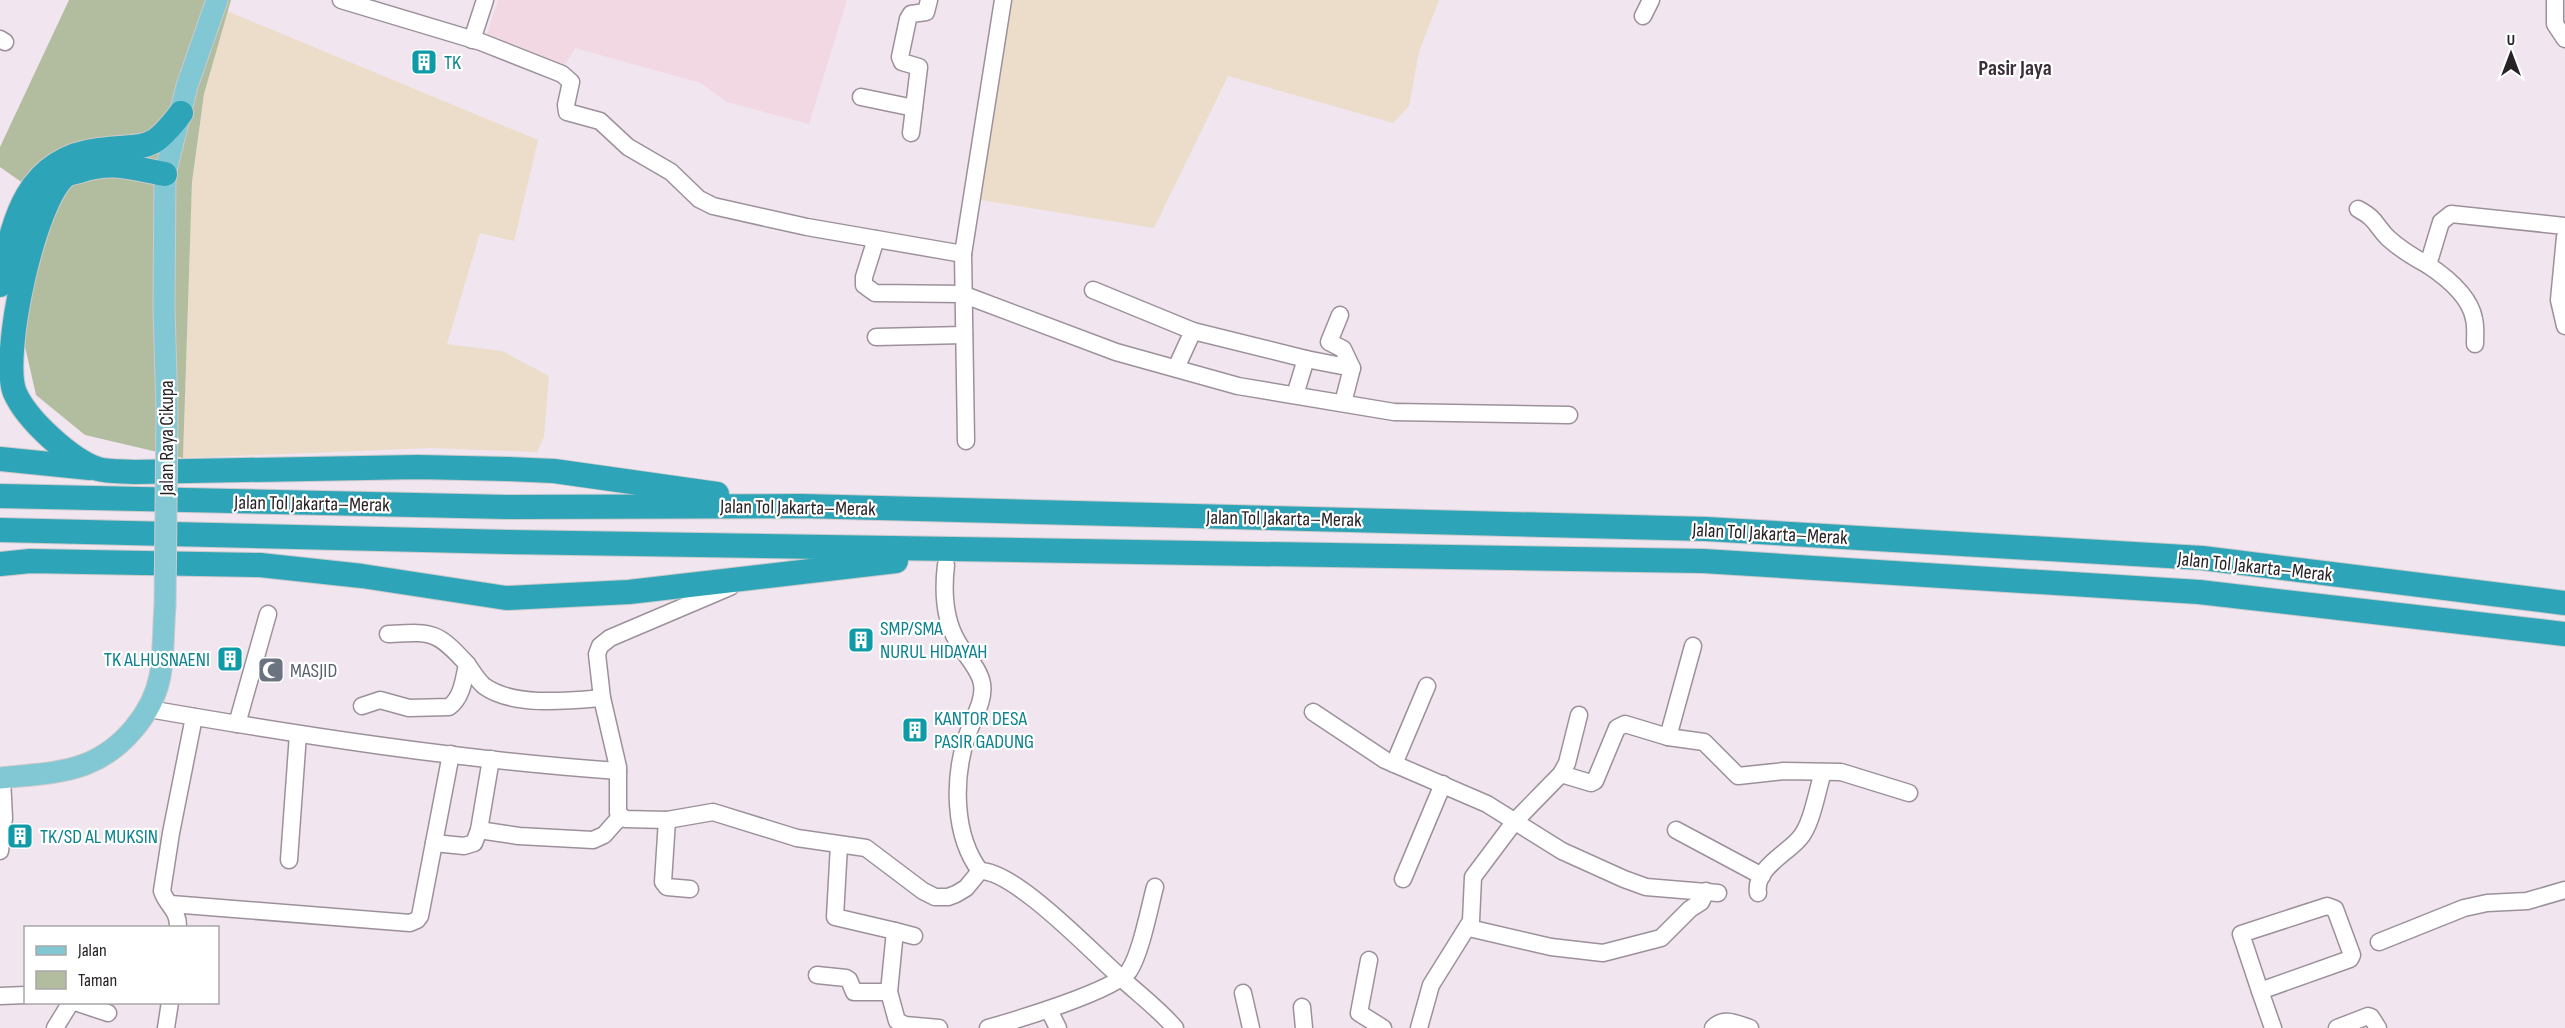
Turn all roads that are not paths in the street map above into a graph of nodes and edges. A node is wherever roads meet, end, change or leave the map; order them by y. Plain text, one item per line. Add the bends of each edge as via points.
1 (217, 0) edge
2 (341, 0) edge
3 (485, 0) edge
4 (929, 0) edge
5 (1002, 0) edge
6 (1651, 0) edge
7 (2555, 0) edge
8 (386, 6) edge
9 (1643, 16) dead end
10 (2565, 39) edge
11 (472, 40) junction
12 (861, 97) dead end
13 (914, 108) junction
14 (181, 113) junction
15 (911, 133) dead end
16 (165, 174) junction
17 (2358, 209) dead end
18 (2565, 226) edge
19 (2565, 237) edge
20 (876, 239) junction
21 (963, 254) junction
22 (2428, 265) junction
23 (0, 285) edge
24 (2563, 287) edge
25 (1093, 290) dead end
26 (962, 294) junction
27 (1340, 315) dead end
28 (2565, 326) edge
29 (1193, 331) junction
30 (964, 335) junction
31 (876, 336) dead end
32 (2475, 344) dead end
33 (1306, 359) junction
34 (1176, 368) junction
35 (1352, 368) junction
36 (1295, 395) junction
37 (1343, 403) junction
38 (1569, 415) dead end
39 (966, 441) dead end
40 (0, 459) edge
41 (98, 469) junction
42 (0, 496) edge
43 (801, 506) junction
44 (0, 530) edge
45 (945, 557) junction
46 (0, 564) edge
47 (753, 578) junction
48 (2565, 603) edge
49 (268, 614) dead end
50 (388, 634) dead end
51 (2565, 634) edge
52 (1693, 646) dead end
53 (467, 664) junction
54 (1427, 686) dead end
55 (602, 698) junction
56 (362, 706) dead end
57 (149, 709) junction
58 (1313, 712) dead end
59 (1579, 716) dead end
60 (194, 717) junction
61 (237, 724) junction
62 (298, 734) junction
63 (1668, 737) junction
64 (451, 754) junction
65 (491, 759) junction
66 (1394, 764) junction
67 (618, 769) junction
68 (1823, 772) junction
69 (1561, 774) junction
70 (1, 778) edge
71 (1443, 784) junction
72 (1909, 793) dead end
73 (620, 817) junction
74 (667, 820) junction
75 (1515, 821) junction
76 (1676, 830) dead end
77 (479, 831) junction
78 (434, 843) junction
79 (839, 845) junction
80 (0, 851) edge
81 (289, 860) dead end
82 (980, 871) junction
83 (1762, 876) junction
84 (1403, 879) dead end
85 (1155, 887) dead end
86 (690, 889) dead end
87 (2565, 890) edge
88 (1758, 893) dead end
89 (171, 904) junction
90 (178, 926) edge
91 (1469, 928) junction
92 (895, 931) junction
93 (914, 936) dead end
94 (2379, 942) dead end
95 (1370, 960) dead end
96 (817, 975) dead end
97 (1122, 979) junction
98 (2260, 991) junction
99 (889, 992) junction
100 (1243, 993) dead end
101 (24, 995) edge
102 (0, 996) edge
103 (72, 1004) edge
104 (79, 1004) edge
105 (170, 1004) edge
106 (1302, 1006) dead end
107 (1049, 1010) junction
108 (108, 1013) dead end
109 (914, 1027) edge
110 (55, 1028) edge
111 (166, 1028) edge
112 (939, 1028) edge
113 (988, 1028) edge
114 (1058, 1028) edge
115 (1175, 1028) edge
116 (1251, 1028) edge
117 (1304, 1028) edge
118 (1383, 1028) edge
119 (1419, 1028) edge
120 (1713, 1028) edge
121 (1750, 1028) edge
122 (2273, 1028) edge
123 (2337, 1028) edge
124 (2378, 1028) edge

1 - 14 main road, Jalan Raya Cikupa
2 - 8 street
3 - 11 street
4 - 13 street via 926,12 910,14 900,57 902,62 919,67
5 - 21 street
6 - 9 street
7 - 10 street via 2555,24
8 - 11 street
11 - 20 street via 567,77 571,82 567,112 600,120 628,147 670,172 705,203
12 - 13 street
13 - 15 street
14 - 16 main road, Jalan Raya Cikupa
14 - 23 highway via 163,137 150,145 96,150 52,166 25,198 16,218
16 - 41 highway via 113,164 66,175 48,199 22,279 12,373 15,392 53,442
16 - 57 main road, Jalan Raya Cikupa, bridge via 165,607 161,674
17 - 22 street via 2377,222 2405,252
18 - 22 street via 2451,214 2441,222
19 - 24 street
20 - 21 street
20 - 26 street via 864,277 867,288 875,292
21 - 26 street
22 - 32 street via 2468,302 2474,319
24 - 28 street via 2559,300
25 - 29 street
26 - 30 street
26 - 34 street via 1116,352
27 - 35 street via 1329,342 1343,349
29 - 33 street
29 - 34 street
30 - 31 street
30 - 39 street
33 - 35 street
33 - 36 street
34 - 36 street via 1238,386
35 - 37 street
36 - 37 street
37 - 38 street via 1394,412
40 - 41 highway
41 - 43 highway via 135,472 418,467 554,471
42 - 43 highway, Jalan Tol Jakarta–Merak via 507,507
43 - 48 highway, Jalan Tol Jakarta–Merak via 1706,529 2202,558
44 - 45 highway, Jalan Tol Jakarta–Merak
45 - 47 highway
45 - 51 highway, Jalan Tol Jakarta–Merak via 1715,562 2199,592
45 - 82 street via 945,605 956,639 982,681 982,697 966,737 958,776 959,816 966,847
46 - 47 highway via 30,561 260,565 506,598 628,592
47 - 55 street via 610,638 597,654
49 - 61 street
50 - 53 street via 432,634 448,643
52 - 63 street
53 - 55 street via 483,685 503,694 543,701
53 - 56 street via 463,685 449,707 409,708 380,700
54 - 66 street
55 - 67 street
57 - 60 street
57 - 70 main road, Jalan Raya Cikupa via 109,751 86,764
58 - 66 street
59 - 69 street
60 - 61 street
60 - 89 street via 163,883 165,899
61 - 62 street
62 - 64 street
62 - 81 street
63 - 68 street via 1708,744 1738,776
63 - 69 street via 1621,724 1595,781
64 - 65 street
64 - 78 street
65 - 67 street
65 - 77 street
66 - 71 street
67 - 73 street
68 - 72 street via 1841,772
68 - 83 street via 1805,831
69 - 75 street
70 - 80 street via 4,818
71 - 75 street
71 - 84 street
73 - 74 street
73 - 77 street via 604,835 593,840
74 - 79 street via 713,812 797,838
74 - 86 street via 663,882
75 - 91 street via 1473,877
75 - 91 street via 1562,851 1635,884 1712,892 1660,938 1603,953 1551,947
76 - 83 street
77 - 78 street via 470,846
78 - 89 street via 420,916 410,923
79 - 82 street via 866,848 935,897 956,894
79 - 92 street via 835,917
82 - 97 street via 990,871 1030,896
83 - 88 street
85 - 97 street via 1135,958
87 - 94 street via 2527,901 2464,908
89 - 90 street
91 - 119 street via 1431,985
92 - 93 street
92 - 99 street
95 - 118 street via 1359,1013
96 - 99 street via 849,980 854,992
97 - 107 street
97 - 115 street
98 - 98 street via 2241,934 2332,907 2352,955 2350,959
98 - 122 street
99 - 109 street via 897,1021
100 - 116 street
101 - 102 street
103 - 110 street
104 - 108 street
105 - 111 street
106 - 117 street
107 - 113 street
107 - 114 street
109 - 112 street
120 - 121 street via 1728,1020
123 - 124 street via 2368,1016

